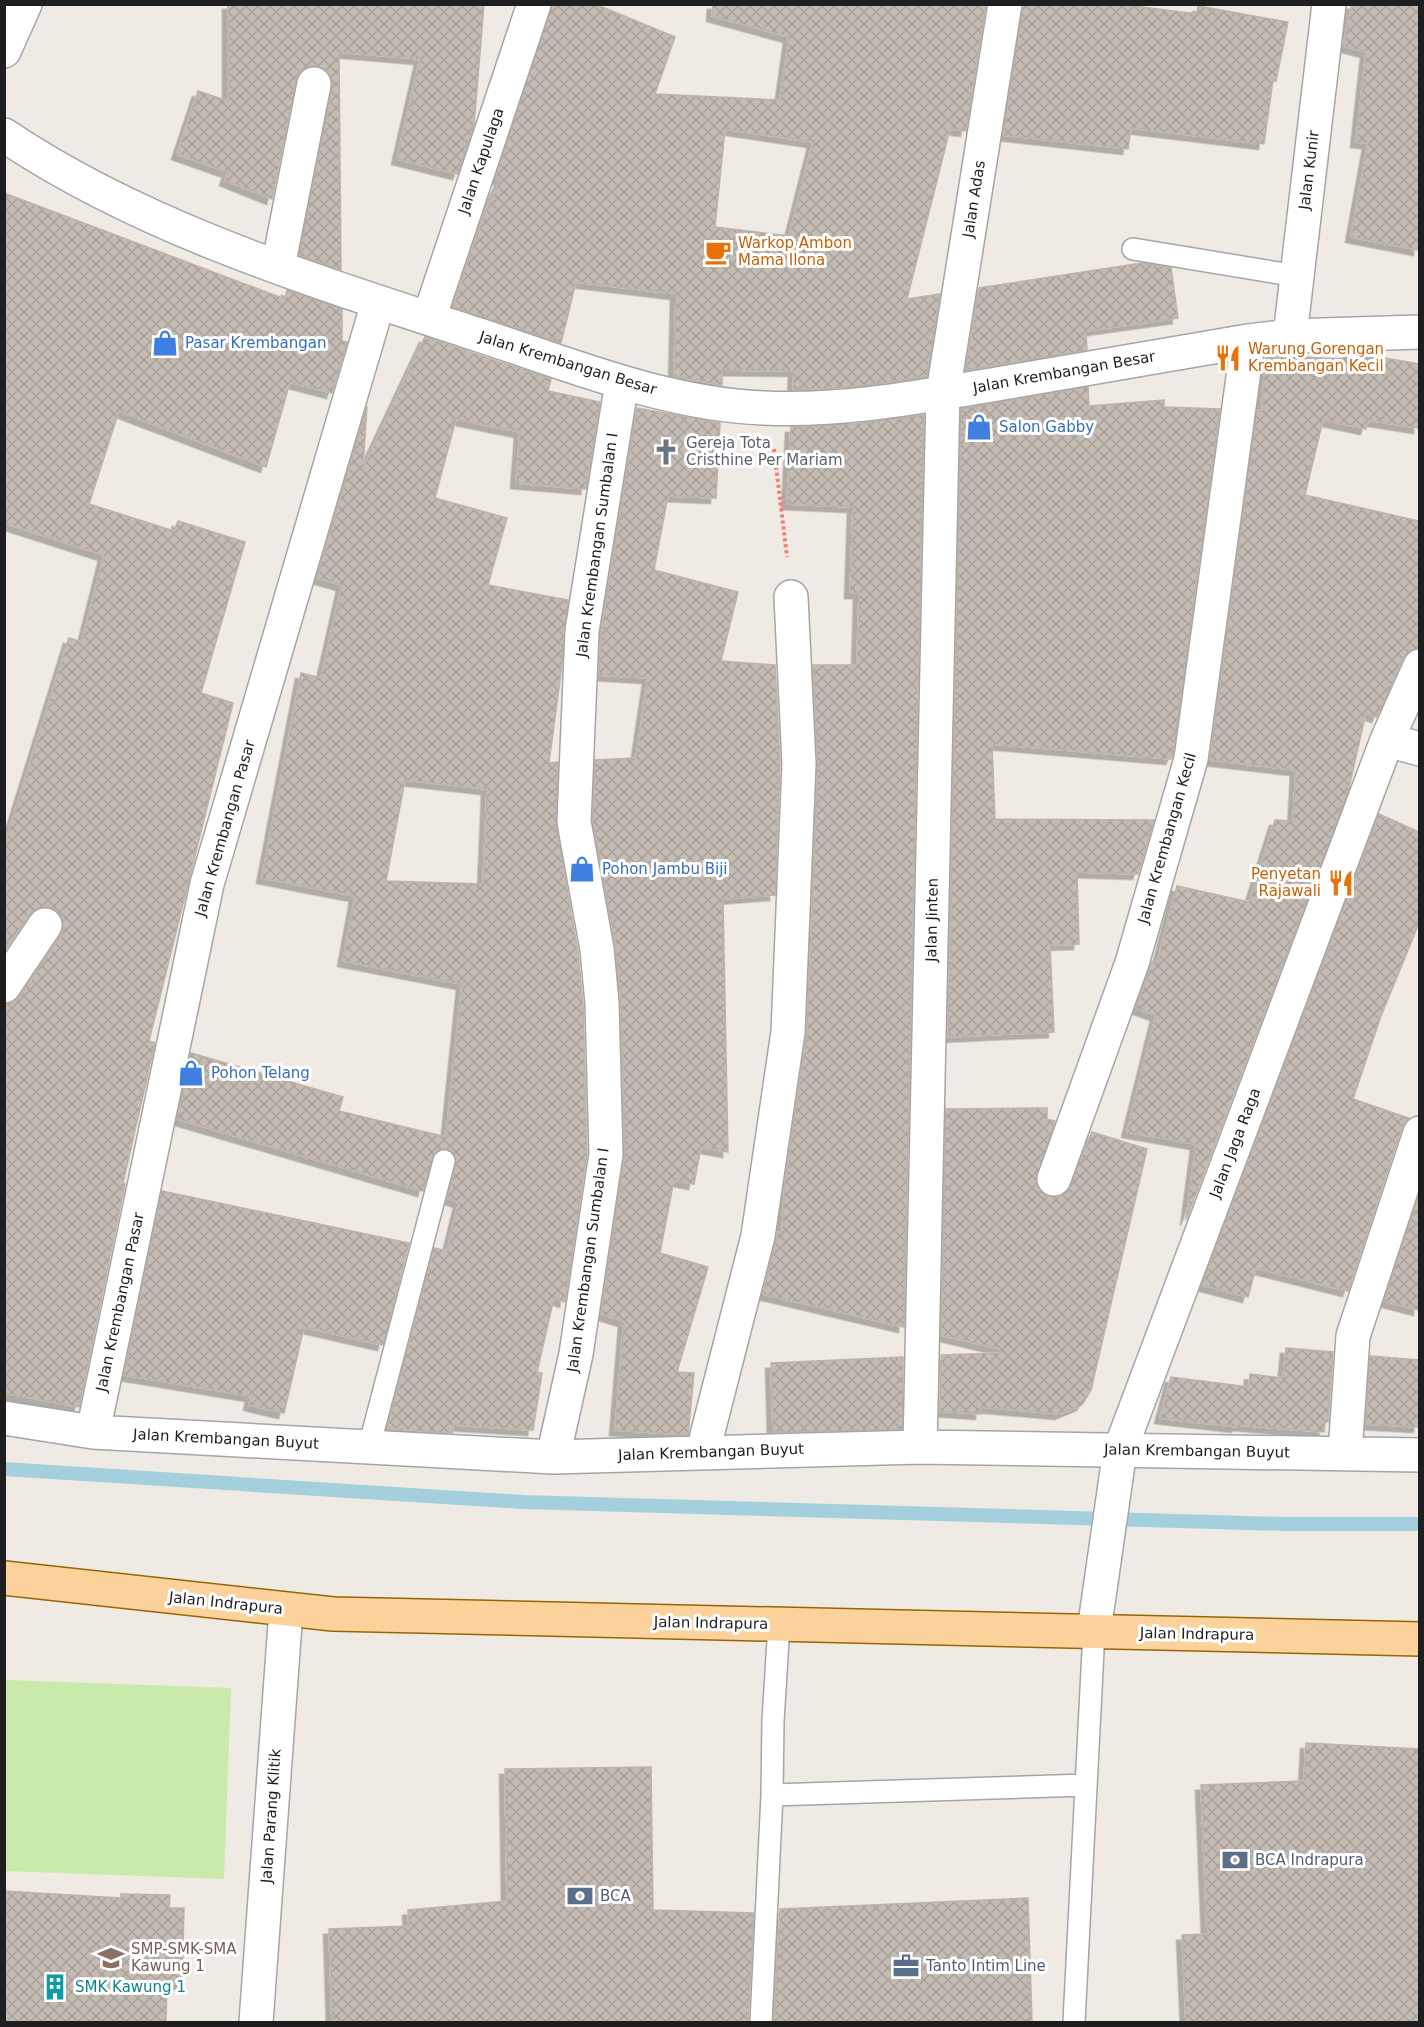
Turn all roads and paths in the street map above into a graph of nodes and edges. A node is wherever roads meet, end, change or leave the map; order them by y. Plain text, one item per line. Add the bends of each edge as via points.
1 (26, 4) edge
2 (534, 4) edge
3 (1005, 4) edge
4 (1329, 4) edge
5 (4, 51) edge
6 (314, 84) dead end
7 (4, 135) edge
8 (1133, 249) dead end
9 (278, 267) junction
10 (1297, 276) junction
11 (378, 303) junction
12 (429, 318) junction
13 (1419, 332) edge
14 (1290, 336) junction
15 (1248, 341) junction
16 (622, 382) junction
17 (943, 393) junction
18 (770, 408) junction
19 (791, 597) joint
20 (1419, 666) edge
21 (1387, 740) junction
22 (1419, 749) edge
23 (45, 925) dead end
24 (4, 986) edge
25 (1419, 1133) edge
26 (444, 1161) dead end
27 (1054, 1179) dead end
28 (4, 1418) edge
29 (93, 1432) junction
30 (920, 1447) junction
31 (369, 1448) junction
32 (1120, 1450) junction
33 (703, 1451) junction
34 (1346, 1453) junction
35 (1419, 1455) edge
36 (553, 1457) junction
37 (4, 1578) edge
38 (286, 1610) junction
39 (779, 1624) junction
40 (1094, 1631) junction
41 (1419, 1639) edge
42 (1086, 1785) junction
43 (772, 1795) junction
44 (256, 2022) edge
45 (761, 2022) edge
46 (1074, 2022) edge

1 - 5 street
2 - 12 street, Jalan Kapulaga
3 - 17 street, Jalan Adas
4 - 10 street, Jalan Kunir
6 - 9 street
7 - 9 street, Jalan Krembangan Besar via 93,187
8 - 10 lane
9 - 11 street, Jalan Krembangan Besar
10 - 14 street, Jalan Kunir
11 - 12 street, Jalan Krembangan Besar
11 - 29 street, Jalan Krembangan Pasar via 207,884
12 - 16 street, Jalan Krembangan Besar
13 - 14 street, Jalan Krembangan Besar
14 - 15 street, Jalan Krembangan Besar
15 - 17 street, Jalan Krembangan Besar
15 - 27 street, Jalan Krembangan Kecil via 1191,759 1132,963
16 - 18 street, Jalan Krembangan Besar via 699,400
16 - 36 street, Jalan Krembangan Sumbalan I via 582,631 574,822 597,949 606,1154 576,1354
17 - 18 street, Jalan Krembangan Besar via 836,406
17 - 30 street, Jalan Jinten
18 - 19 path
19 - 33 street via 799,764 788,1032 758,1236
20 - 21 street, Jalan Jaga Raga
21 - 22 street
21 - 32 street, Jalan Jaga Raga
23 - 24 street
25 - 34 street via 1353,1336
26 - 31 lane
28 - 29 street, Jalan Krembangan Buyut
29 - 31 street, Jalan Krembangan Buyut
30 - 32 street, Jalan Krembangan Buyut
30 - 33 street, Jalan Krembangan Buyut
31 - 36 street, Jalan Krembangan Buyut
32 - 34 street, Jalan Krembangan Buyut
32 - 40 street, Jalan Jaga Raga
33 - 36 street, Jalan Krembangan Buyut
34 - 35 street, Jalan Krembangan Buyut
37 - 38 main road, Jalan Indrapura
38 - 39 main road, Jalan Indrapura
38 - 44 street, Jalan Parang Klitik
39 - 40 main road, Jalan Indrapura
39 - 43 lane
40 - 41 main road, Jalan Indrapura
40 - 42 lane
42 - 43 lane
42 - 46 lane
43 - 45 lane

